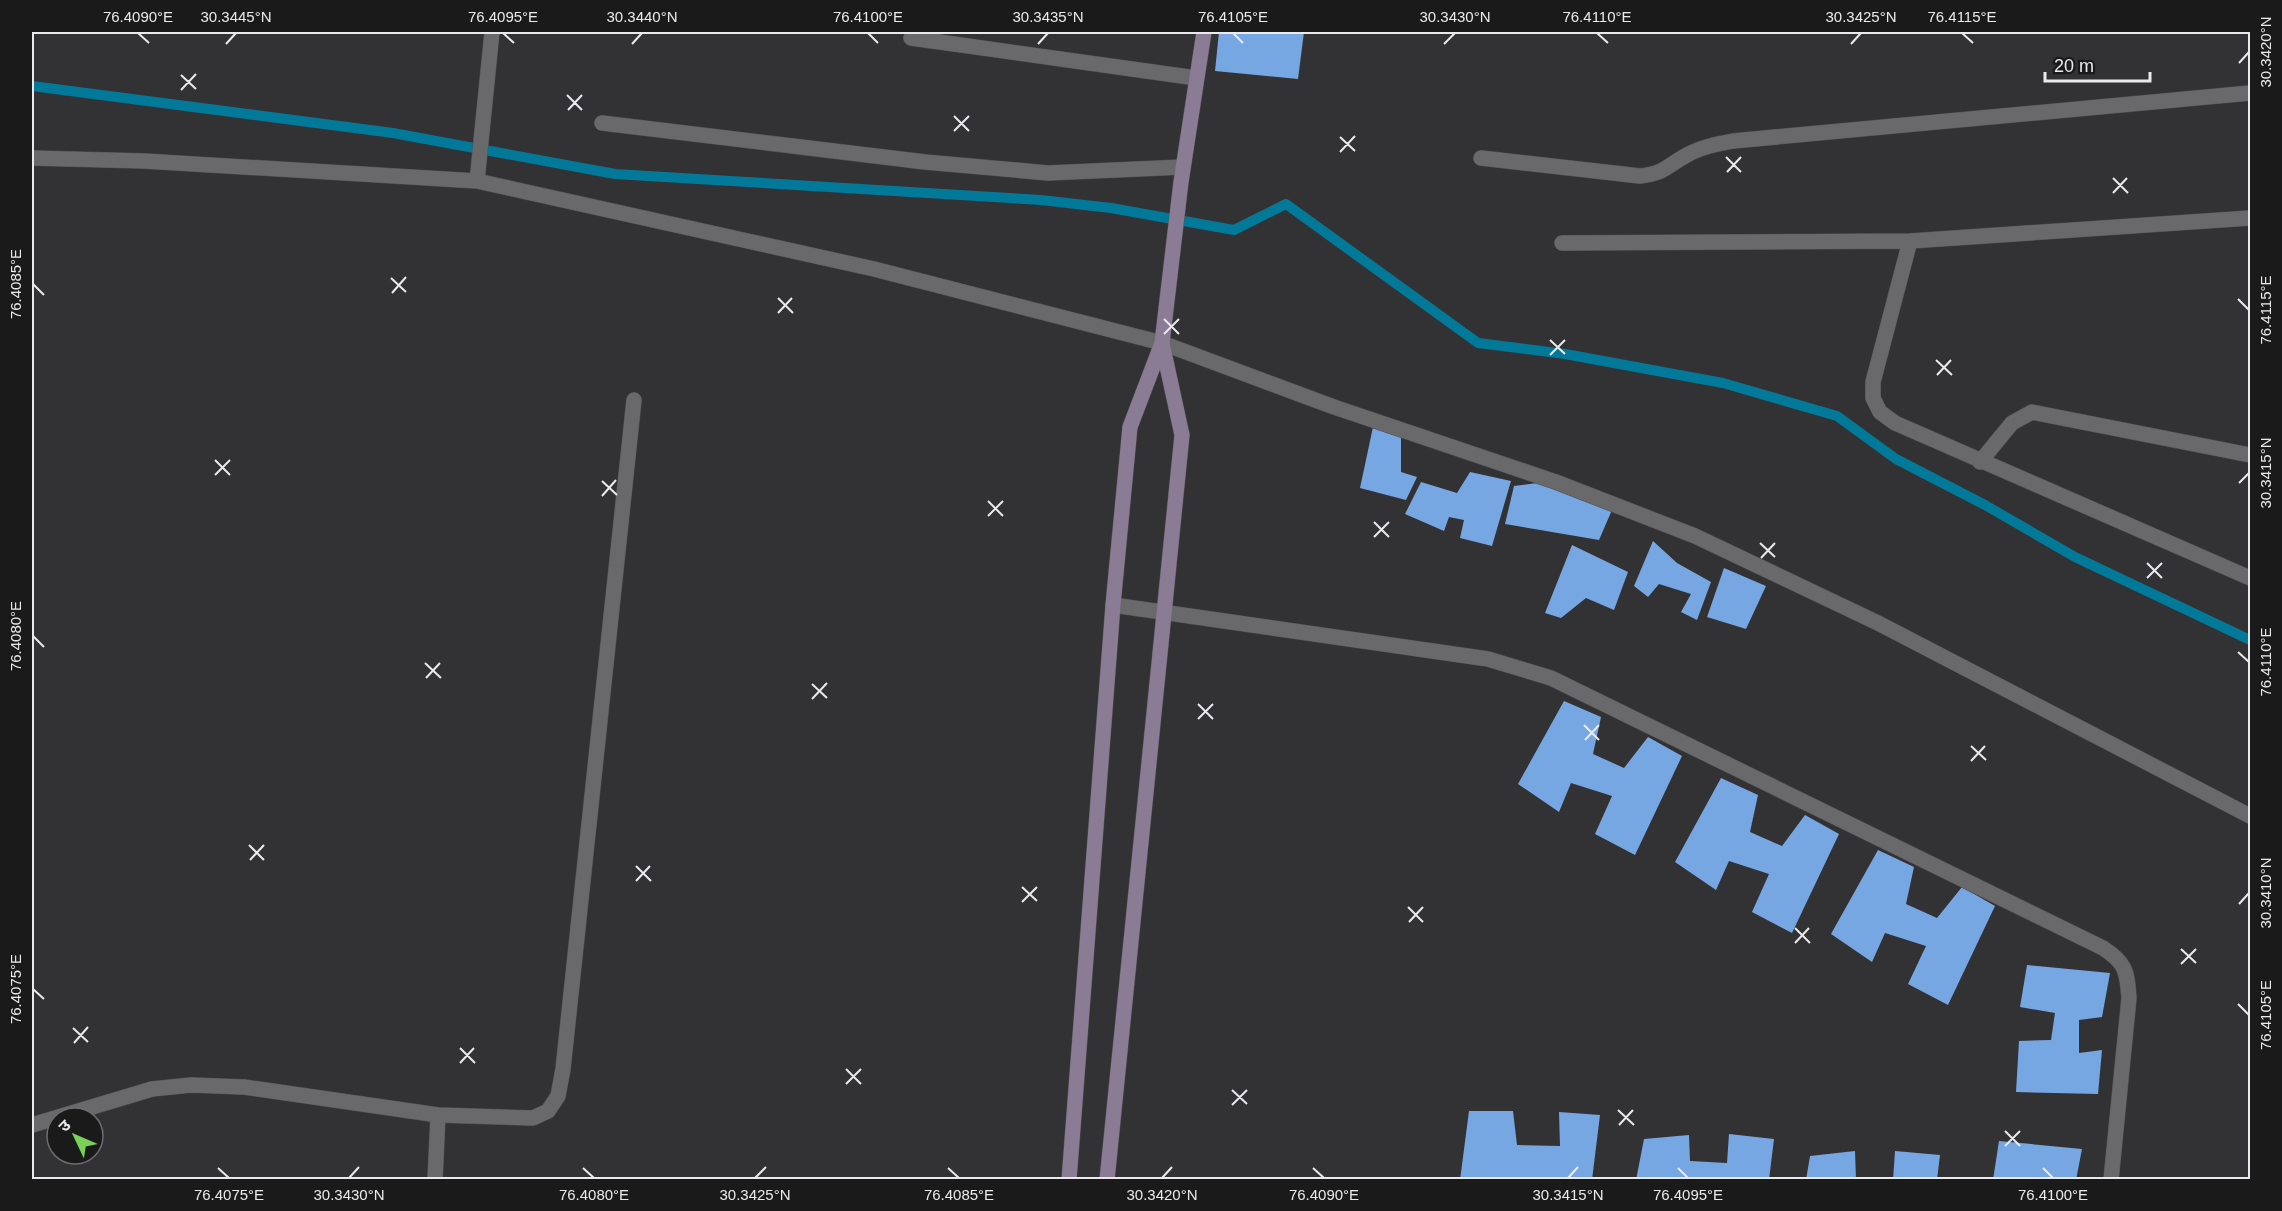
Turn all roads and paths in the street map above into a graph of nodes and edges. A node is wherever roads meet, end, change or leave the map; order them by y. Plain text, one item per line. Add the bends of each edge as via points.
1 (492, 32) edge
2 (1204, 32) edge
3 (910, 38) dead end
4 (1196, 78) junction
5 (2250, 93) edge
6 (602, 123) dead end
7 (32, 158) edge
8 (1481, 158) dead end
9 (1182, 174) junction
10 (477, 181) junction
11 (2250, 218) edge
12 (1910, 241) junction
13 (1562, 243) dead end
14 (1162, 343) junction
15 (634, 400) dead end
16 (2250, 455) edge
17 (1980, 462) junction
18 (2250, 578) edge
19 (1113, 605) junction
20 (1164, 613) junction
21 (2250, 816) edge
22 (438, 1115) junction
23 (32, 1125) edge
24 (435, 1179) edge
25 (1069, 1179) edge
26 (1107, 1179) edge
27 (2110, 1179) edge

1 - 10 street
2 - 4 street
3 - 4 street
4 - 9 street
5 - 8 street via 1733,141 1704,147 1662,173 1640,176
6 - 9 street via 1025,172
7 - 10 street via 156,161
9 - 14 street
10 - 14 street via 874,269
11 - 12 street
12 - 13 street
12 - 17 street via 1872,398 1880,412 1895,423
14 - 19 street via 1130,427
14 - 20 street via 1182,435
14 - 21 street via 1334,407 1556,482 1695,536 1878,623
15 - 22 street via 558,1096 548,1111 533,1118
16 - 17 street via 2032,412 2012,423
17 - 18 street
19 - 20 street
19 - 25 street
20 - 26 street
20 - 27 street via 1488,659 1551,678 2103,948 2121,960 2128,977 2129,998
22 - 23 street via 244,1087 191,1085 152,1089
22 - 24 street

